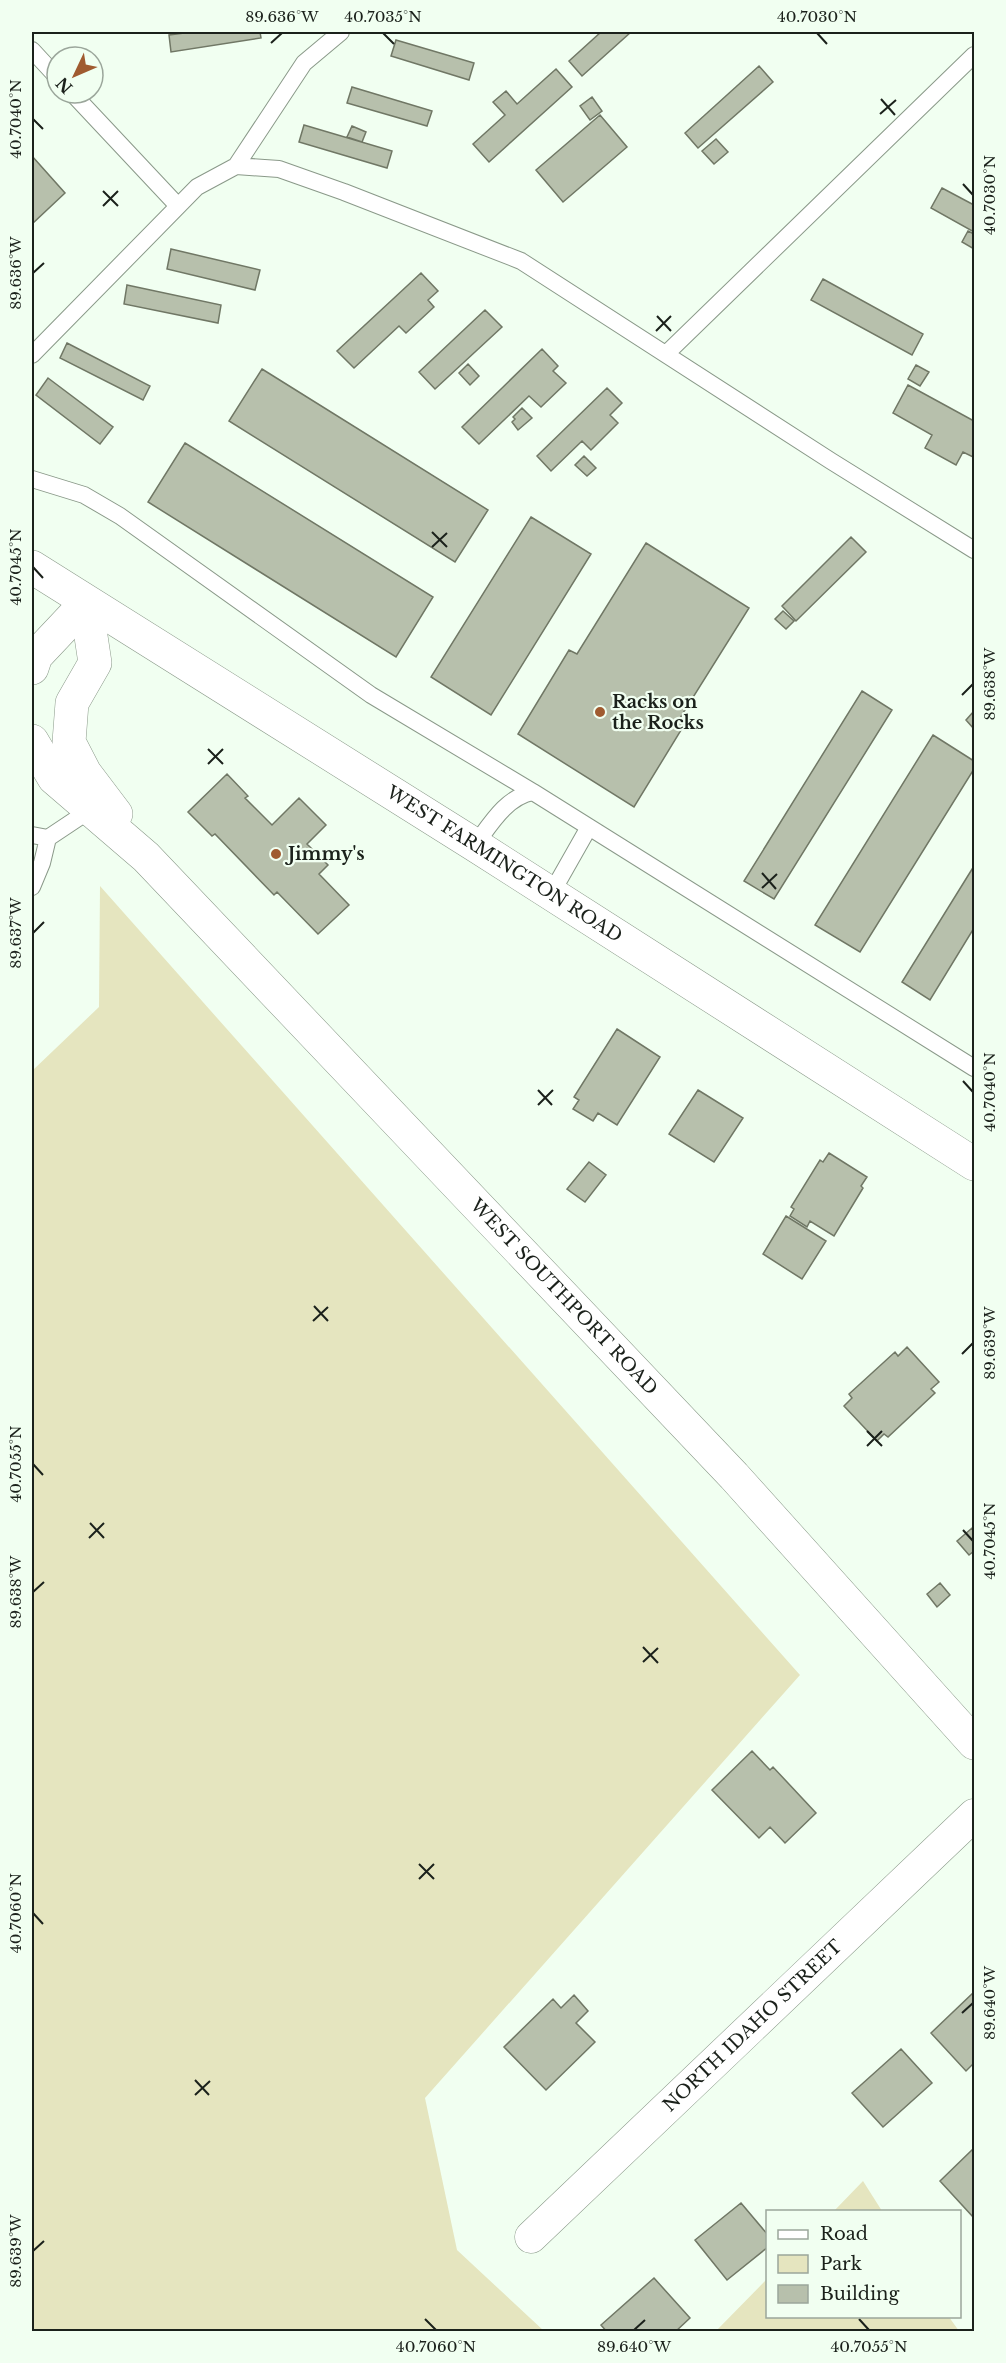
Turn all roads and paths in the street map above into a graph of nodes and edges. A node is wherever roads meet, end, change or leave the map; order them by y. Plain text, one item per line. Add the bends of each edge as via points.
1 (341, 32) edge
2 (32, 50) edge
3 (975, 56) edge
4 (45, 64) edge
5 (83, 105) edge
6 (236, 166) junction
7 (178, 206) junction
8 (666, 354) junction
9 (32, 355) edge
10 (32, 479) edge
11 (973, 546) edge
12 (32, 567) edge
13 (86, 603) junction
14 (32, 668) edge
15 (32, 741) edge
16 (533, 792) junction
17 (90, 810) junction
18 (589, 827) junction
19 (40, 836) edge
20 (475, 845) junction
21 (146, 857) junction
22 (32, 887) edge
23 (551, 894) junction
24 (975, 1068) edge
25 (975, 1164) edge
26 (975, 1743) edge
27 (975, 1815) edge
28 (531, 2237) dead end

1 - 6 lane via 304,63
2 - 4 lane
3 - 8 lane
5 - 7 lane
6 - 7 lane via 197,187
6 - 8 lane via 279,169 521,261
7 - 9 lane
8 - 11 lane via 831,461
10 - 16 lane via 84,495 120,516 371,695
12 - 13 main road, WEST FARMINGTON ROAD
13 - 14 main road via 36,656
13 - 20 main road, WEST FARMINGTON ROAD
13 - 21 main road, WEST SOUTHPORT ROAD via 95,663 72,703 69,742 85,773
15 - 17 main road, WEST SOUTHPORT ROAD via 54,778
16 - 18 lane
16 - 20 lane via 499,813
17 - 19 lane
17 - 21 main road, WEST SOUTHPORT ROAD
18 - 23 lane
18 - 24 lane
19 - 22 lane via 42,863
20 - 23 main road, WEST FARMINGTON ROAD
21 - 26 main road, WEST SOUTHPORT ROAD via 726,1468
23 - 25 main road, WEST FARMINGTON ROAD
27 - 28 street, NORTH IDAHO STREET

